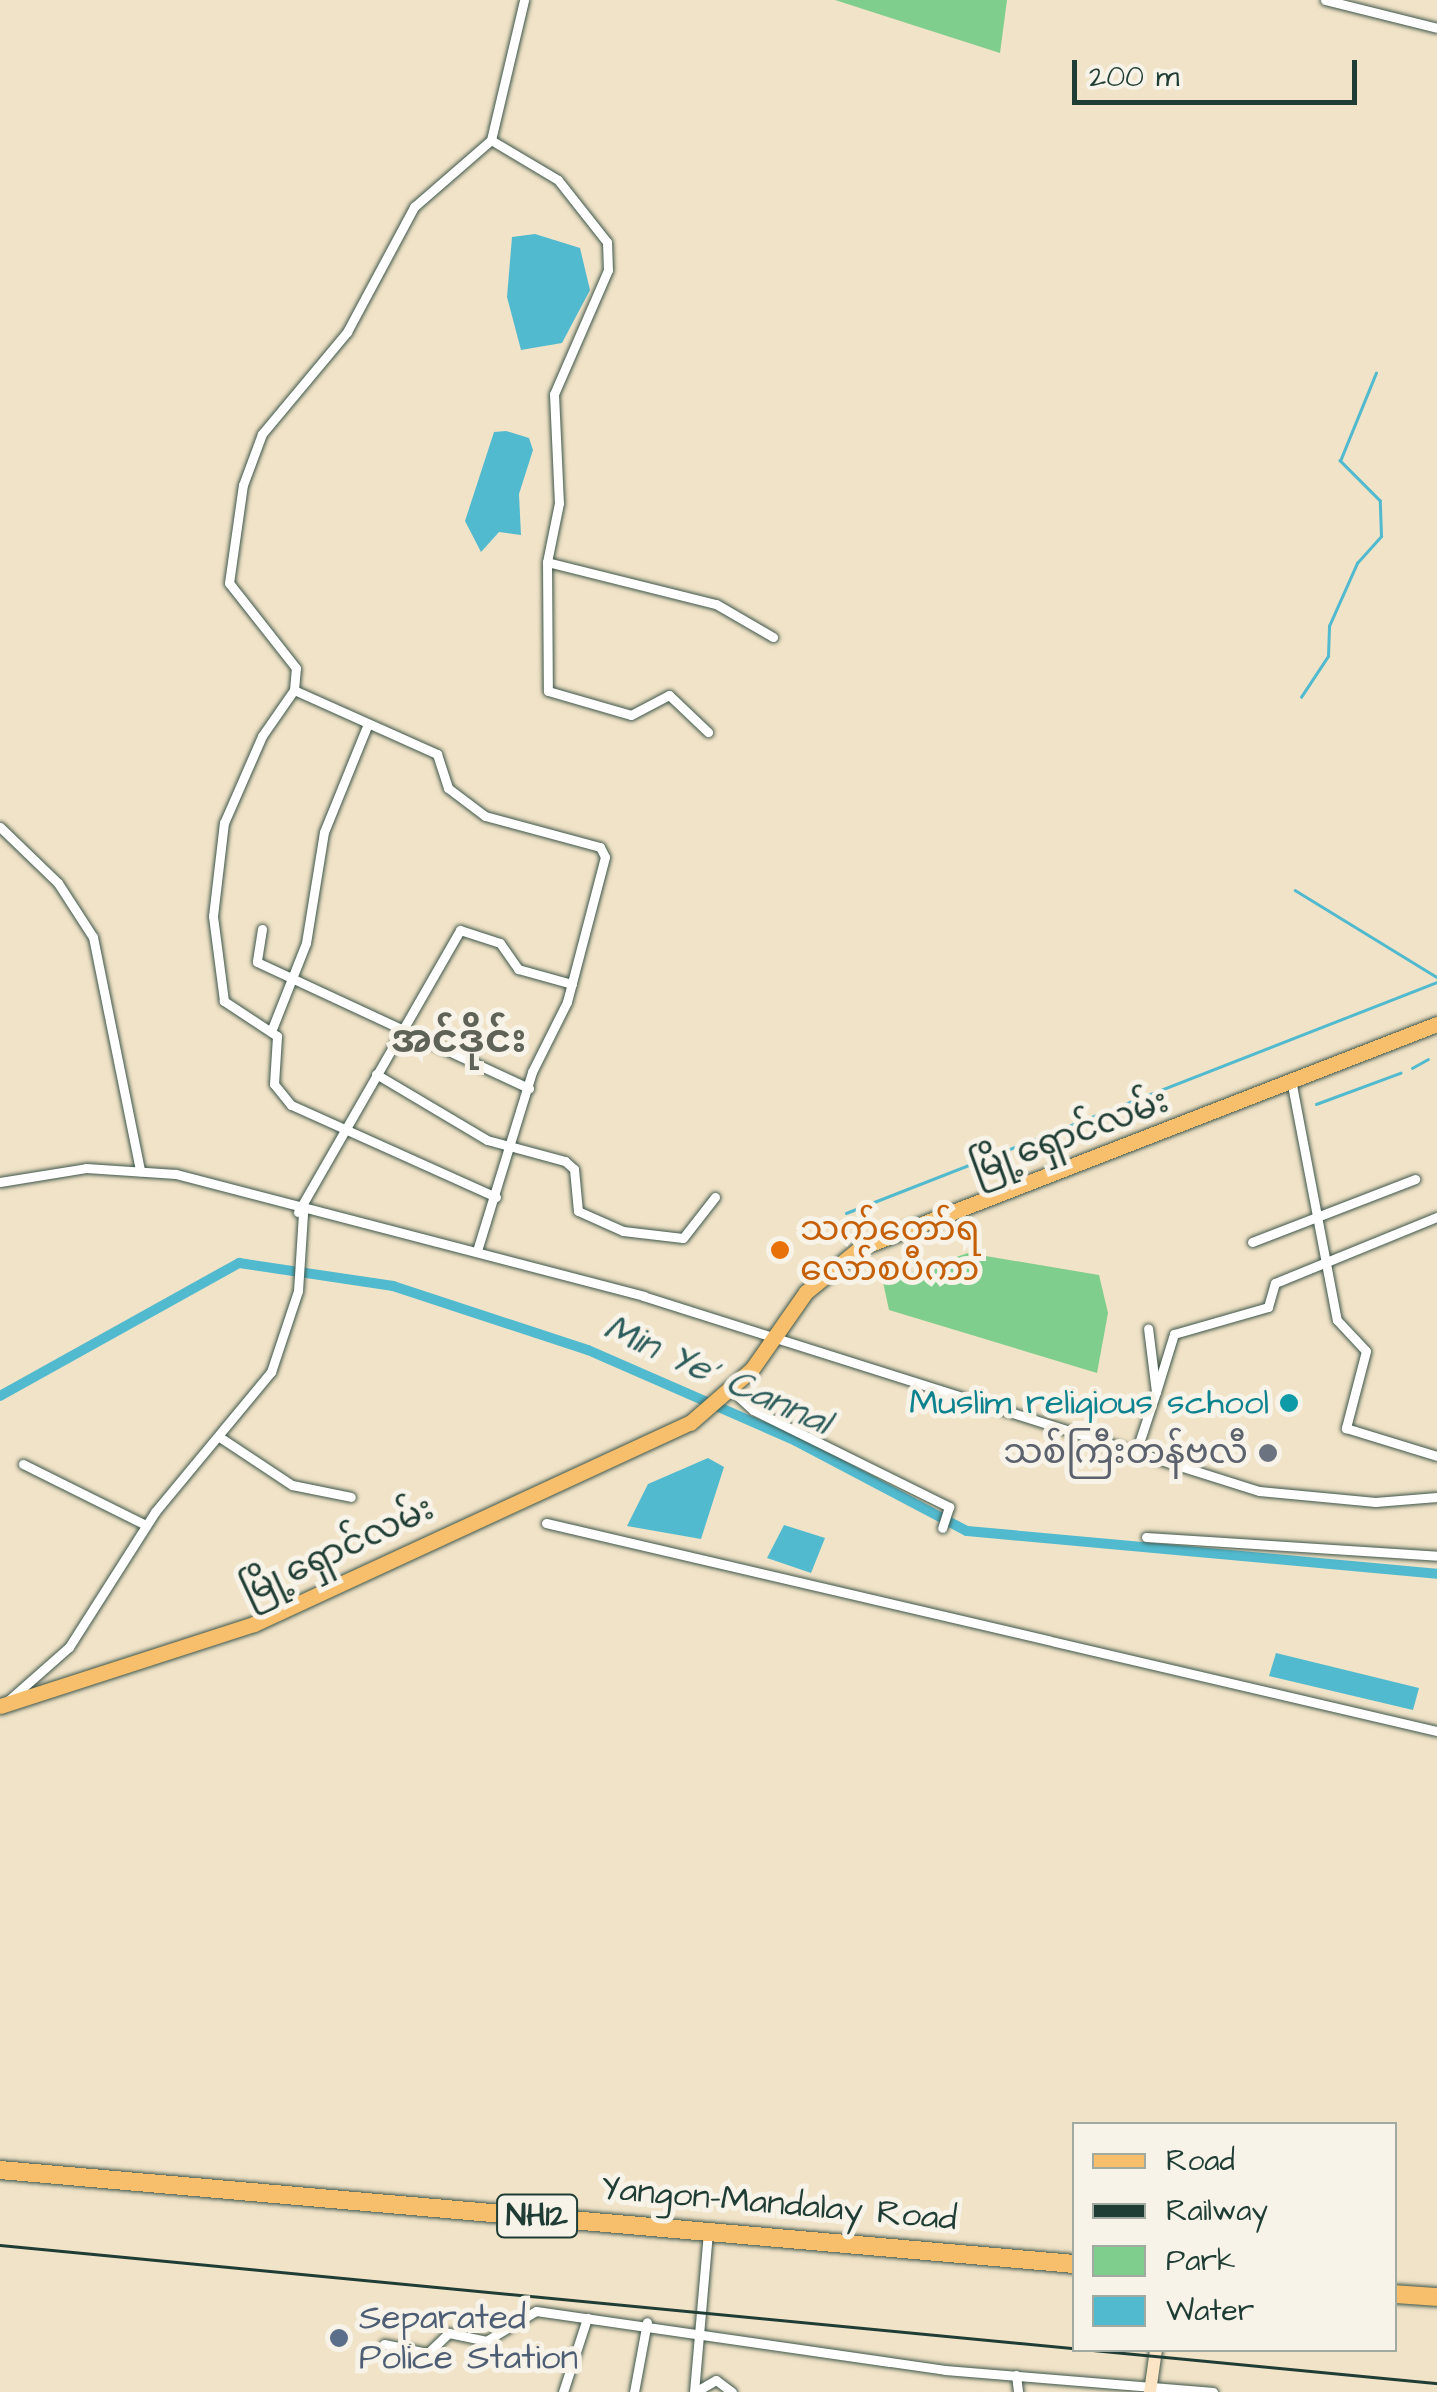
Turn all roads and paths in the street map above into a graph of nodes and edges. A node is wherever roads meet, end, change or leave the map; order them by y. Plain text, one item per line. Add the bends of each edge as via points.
1 (524, 0) edge
2 (1324, 0) edge
3 (1437, 28) edge
4 (490, 140) junction
5 (547, 562) junction
6 (774, 637) dead end
7 (294, 690) junction
8 (368, 726) junction
9 (708, 732) dead end
10 (0, 827) edge
11 (262, 928) dead end
12 (295, 978) junction
13 (572, 984) junction
14 (1437, 1024) edge
15 (272, 1029) junction
16 (402, 1029) junction
17 (376, 1074) junction
18 (1292, 1085) junction
19 (529, 1088) junction
20 (339, 1132) junction
21 (514, 1143) junction
22 (140, 1171) junction
23 (1415, 1179) dead end
24 (0, 1182) edge
25 (496, 1197) junction
26 (715, 1198) dead end
27 (300, 1212) junction
28 (1316, 1215) junction
29 (1437, 1217) edge
30 (1252, 1242) dead end
31 (478, 1248) junction
32 (1324, 1262) junction
33 (1148, 1328) dead end
34 (775, 1340) junction
35 (1156, 1392) junction
36 (726, 1395) junction
37 (221, 1438) junction
38 (1135, 1455) junction
39 (1437, 1456) edge
40 (24, 1464) dead end
41 (352, 1497) dead end
42 (1437, 1497) edge
43 (546, 1523) dead end
44 (146, 1525) junction
45 (942, 1528) dead end
46 (1146, 1537) dead end
47 (1437, 1556) edge
48 (1, 1706) edge
49 (1437, 1731) edge
50 (0, 2170) edge
51 (708, 2230) junction
52 (1072, 2264) edge
53 (1397, 2294) edge
54 (1437, 2297) edge
55 (587, 2318) junction
56 (647, 2322) junction
57 (700, 2333) junction
58 (384, 2344) dead end
59 (1156, 2352) edge
60 (1016, 2374) junction
61 (1083, 2386) edge
62 (1151, 2389) edge
63 (564, 2392) edge
64 (634, 2392) edge
65 (694, 2392) edge
66 (732, 2392) edge
67 (1018, 2392) edge
68 (1212, 2392) edge

1 - 4 street
2 - 3 street
4 - 5 street via 558,180 607,242 608,270 554,394 559,503
4 - 7 street via 414,207 347,332 262,434 243,485 229,583 290,654
5 - 6 street via 716,604
5 - 9 street via 548,690 631,715 670,695
7 - 8 street
7 - 15 street via 240,781 216,859 224,1001
8 - 12 street via 324,832
8 - 13 street via 436,754 448,788 485,816 600,847
10 - 22 street via 58,882 93,937
11 - 12 street via 257,962
12 - 15 street
12 - 16 street
13 - 16 street via 518,969 500,943 460,930
13 - 19 street
14 - 18 main road, မြို့ရှောင်လမ်း
15 - 20 street via 274,1084 305,1118
16 - 17 street
16 - 19 street
17 - 20 street
17 - 21 street via 435,1116
18 - 28 street
18 - 34 main road, မြို့ရှောင်လမ်း via 860,1248 806,1292
19 - 21 street
20 - 25 street
20 - 27 street
21 - 25 street
21 - 26 street via 574,1168 578,1211 647,1240 682,1238
22 - 24 street via 86,1168
22 - 27 street via 235,1188
23 - 28 street
25 - 31 street
27 - 31 street
27 - 37 street via 285,1344
28 - 30 street
28 - 32 street
29 - 32 street
31 - 34 street
32 - 35 street via 1275,1282 1268,1307 1174,1334
32 - 39 street via 1337,1320 1366,1352 1346,1428
33 - 35 street
34 - 36 main road, မြို့ရှောင်လမ်း
34 - 38 street
35 - 38 street
36 - 45 street via 949,1507
36 - 48 main road, မြို့ရှောင်လမ်း via 690,1422 254,1624
37 - 41 street via 292,1485
37 - 44 street
38 - 42 street via 1259,1491 1376,1502
40 - 44 street
43 - 49 street
44 - 48 street via 69,1647
46 - 47 street
50 - 51 highway, Yangon-Mandalay Road / NH12
51 - 52 highway, Yangon-Mandalay Road / NH12
51 - 57 street
53 - 54 highway
55 - 56 street
55 - 58 street via 536,2312 486,2341 449,2332 428,2353
55 - 63 street
56 - 57 street
56 - 64 street
57 - 60 street
57 - 65 street
59 - 62 street
60 - 61 street
60 - 67 street
61 - 62 street
62 - 68 street
65 - 66 street via 716,2380

